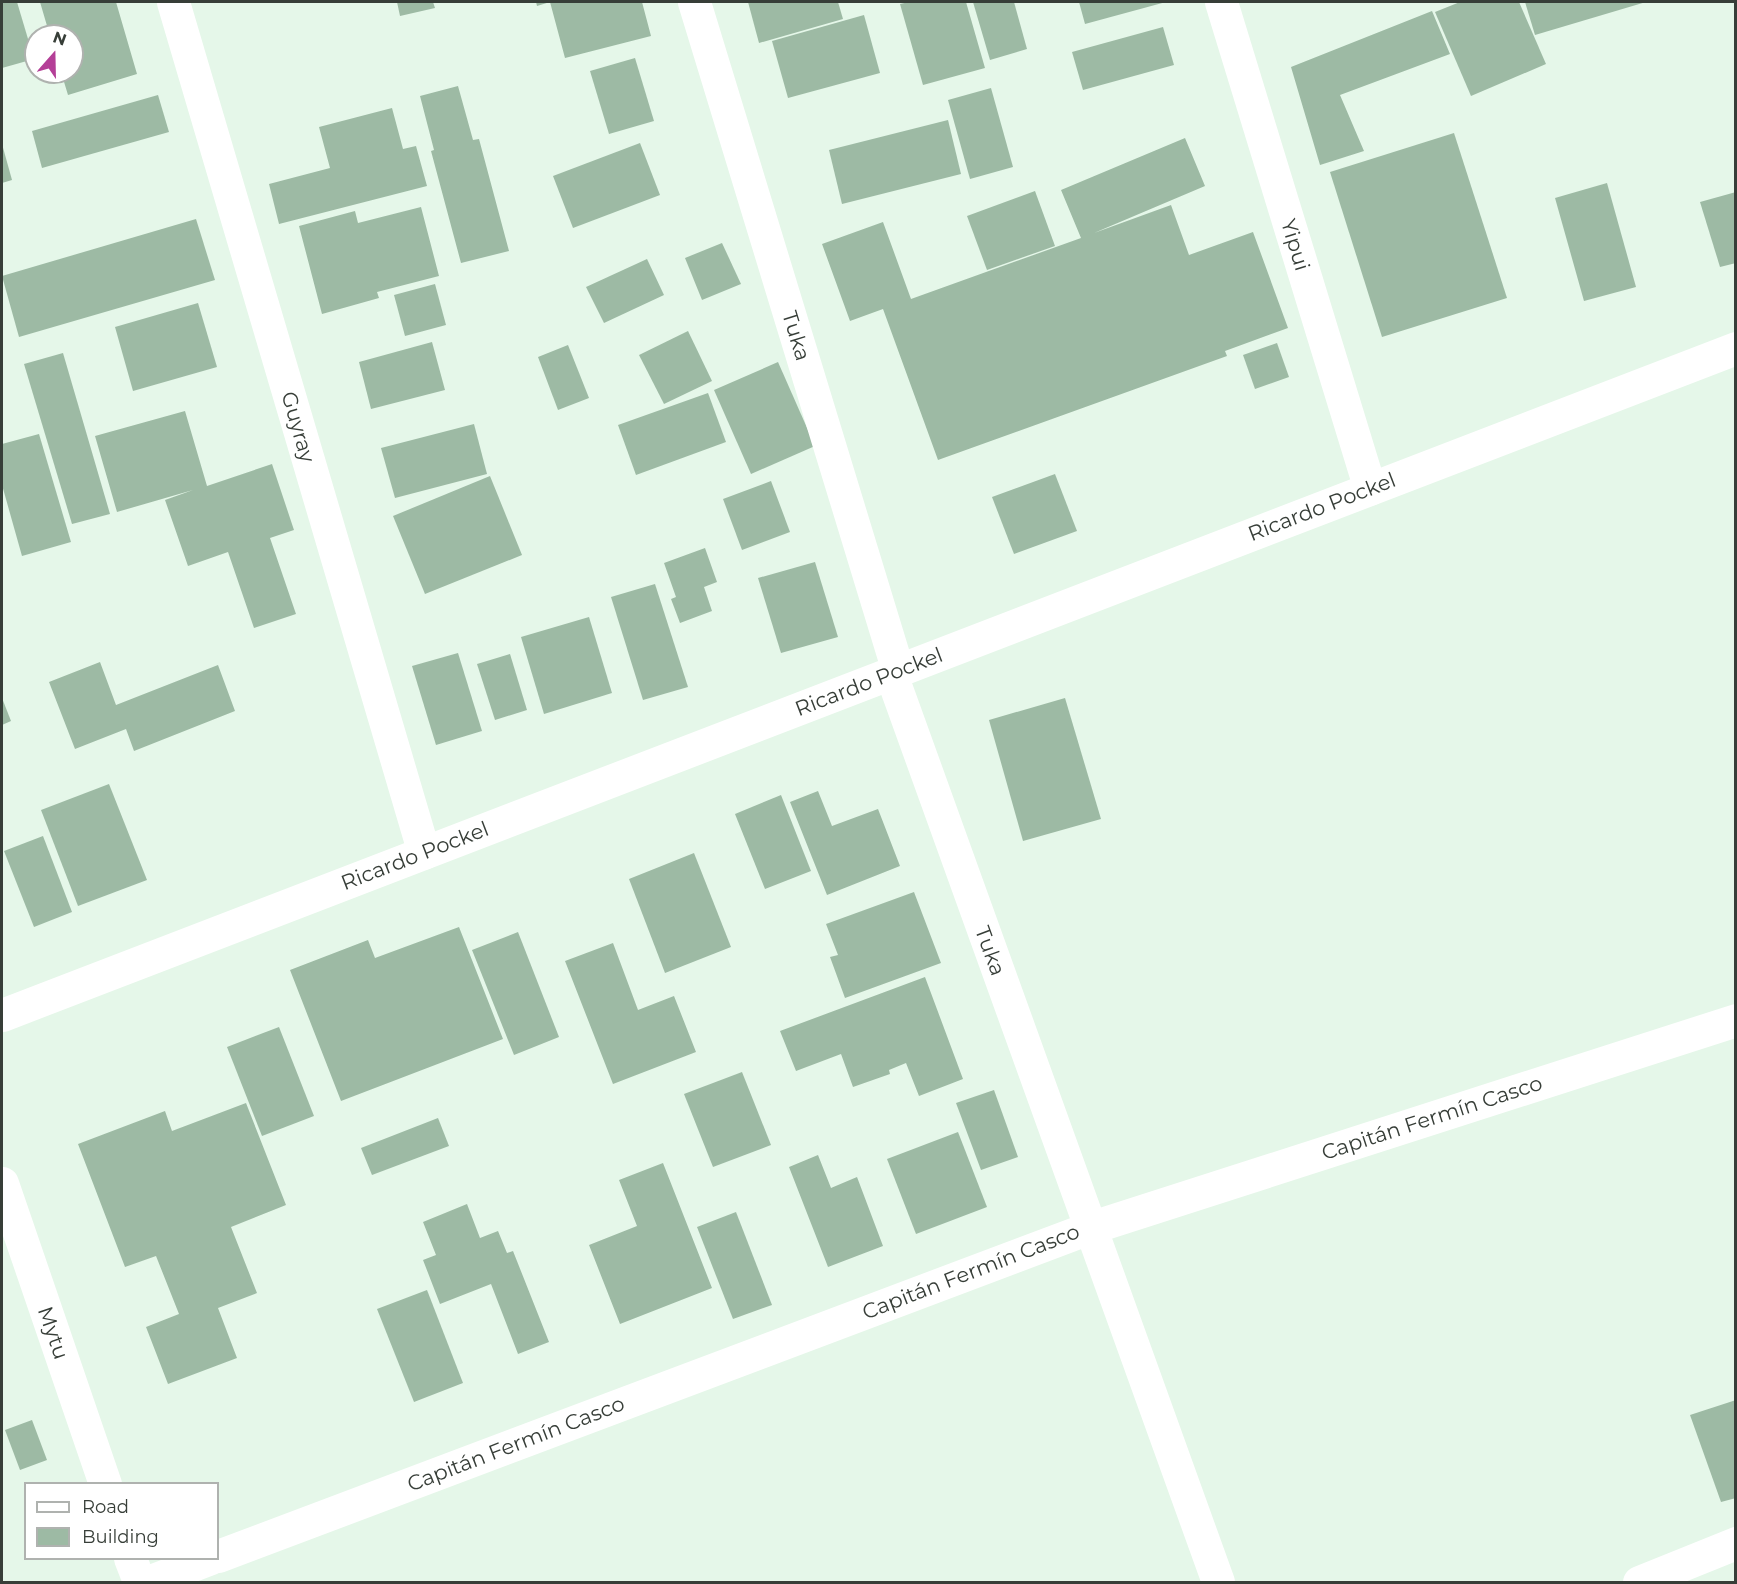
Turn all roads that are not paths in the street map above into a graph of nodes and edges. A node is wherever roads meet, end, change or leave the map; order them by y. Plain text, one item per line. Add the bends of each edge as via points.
1 (173, 2) edge
2 (694, 2) edge
3 (1221, 2) edge
4 (1736, 348) edge
5 (1370, 489) junction
6 (894, 672) junction
7 (424, 853) junction
8 (2, 1015) edge
9 (1736, 1020) edge
10 (2, 1183) edge
11 (1089, 1228) junction
12 (104, 1482) edge
13 (1736, 1543) edge
14 (219, 1556) edge
15 (131, 1560) edge
16 (206, 1560) edge
17 (138, 1582) edge
18 (147, 1582) edge
19 (1218, 1582) edge
20 (1639, 1582) edge

1 - 7 street, Guyray
2 - 6 street, Tuka
3 - 5 street, Yipui
4 - 5 street, Ricardo Pockel
5 - 6 street, Ricardo Pockel
6 - 7 street, Ricardo Pockel
6 - 11 street, Tuka
7 - 8 street, Ricardo Pockel
9 - 11 street, Capitán Fermín Casco
10 - 12 street, Mytu
11 - 14 street, Capitán Fermín Casco
11 - 19 street, Tuka
13 - 20 street
15 - 17 street
16 - 18 street

